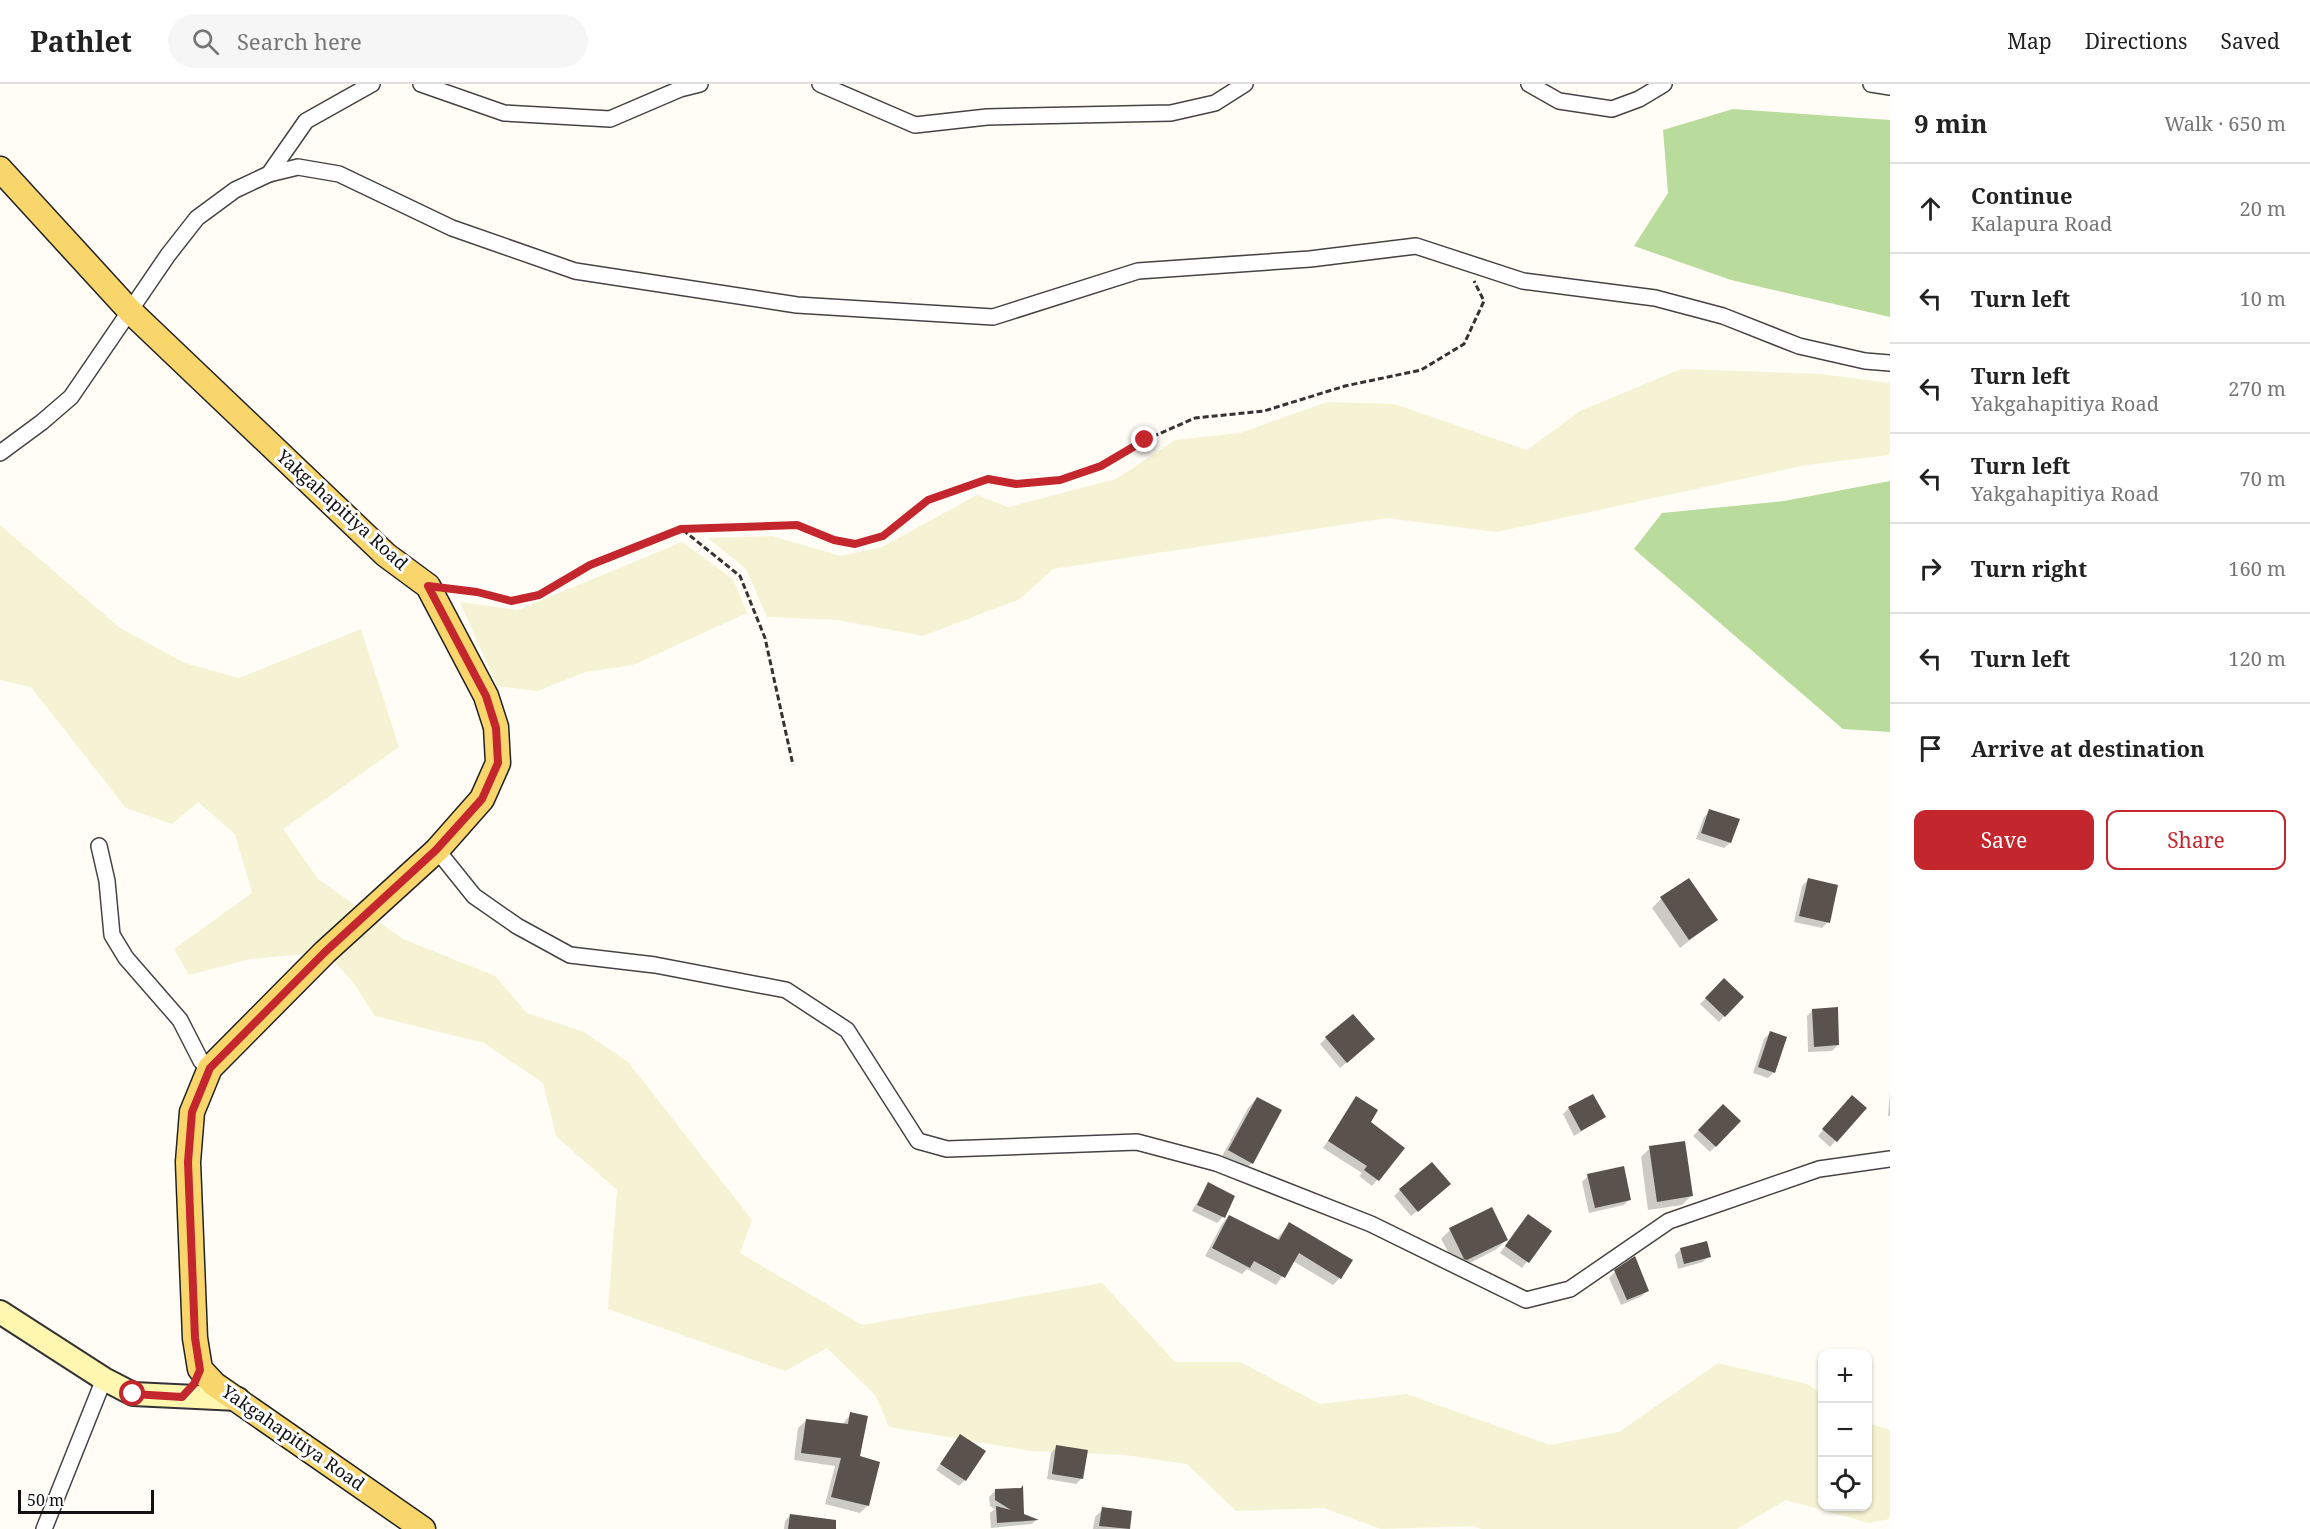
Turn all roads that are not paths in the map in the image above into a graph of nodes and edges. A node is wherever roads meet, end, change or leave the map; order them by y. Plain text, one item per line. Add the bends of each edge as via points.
1 (372, 84) edge
2 (421, 84) edge
3 (700, 84) edge
4 (820, 84) edge
5 (1245, 84) edge
6 (1529, 84) edge
7 (1664, 84) edge
8 (1871, 84) edge
9 (1890, 87) edge
10 (0, 169) edge
11 (269, 174) junction
12 (130, 311) junction
13 (1890, 363) edge
14 (0, 453) edge
15 (99, 846) dead end
16 (436, 850) junction
17 (210, 1068) junction
18 (1890, 1159) edge
19 (0, 1312) edge
20 (200, 1370) junction
21 (104, 1379) junction
22 (182, 1397) junction
23 (238, 1399) junction
24 (44, 1529) edge
25 (423, 1529) edge

1 - 11 street via 306,121
2 - 3 street via 504,113 610,119
4 - 5 street via 915,125 987,117 1171,113 1215,103
6 - 7 street via 1559,101 1612,109 1640,99
8 - 9 street
10 - 12 main road, Yakgahapitiya Road
11 - 12 street via 235,190 197,218
11 - 13 street via 298,167 339,174 452,228 575,271 797,305 993,317 1138,271 1310,259 1416,246 1523,281 1655,298 1723,316 1799,346
12 - 14 street via 71,397
12 - 16 main road, Yakgahapitiya Road via 386,555 428,586 486,696 496,728 498,763 482,799
15 - 17 street via 112,935 126,958 180,1020 201,1060
16 - 17 main road, Yakgahapitiya Road via 325,952
16 - 18 street via 474,896 517,926 570,955 655,965 786,990 847,1030 918,1140 947,1149 1137,1142 1216,1163 1371,1224 1526,1300 1570,1289 1669,1221 1819,1169
17 - 20 main road, Yakgahapitiya Road via 192,1112 188,1162 195,1338
19 - 21 street
20 - 22 street
20 - 23 main road, Yakgahapitiya Road
21 - 22 street via 133,1394
21 - 24 street
22 - 23 street
23 - 25 main road, Yakgahapitiya Road

